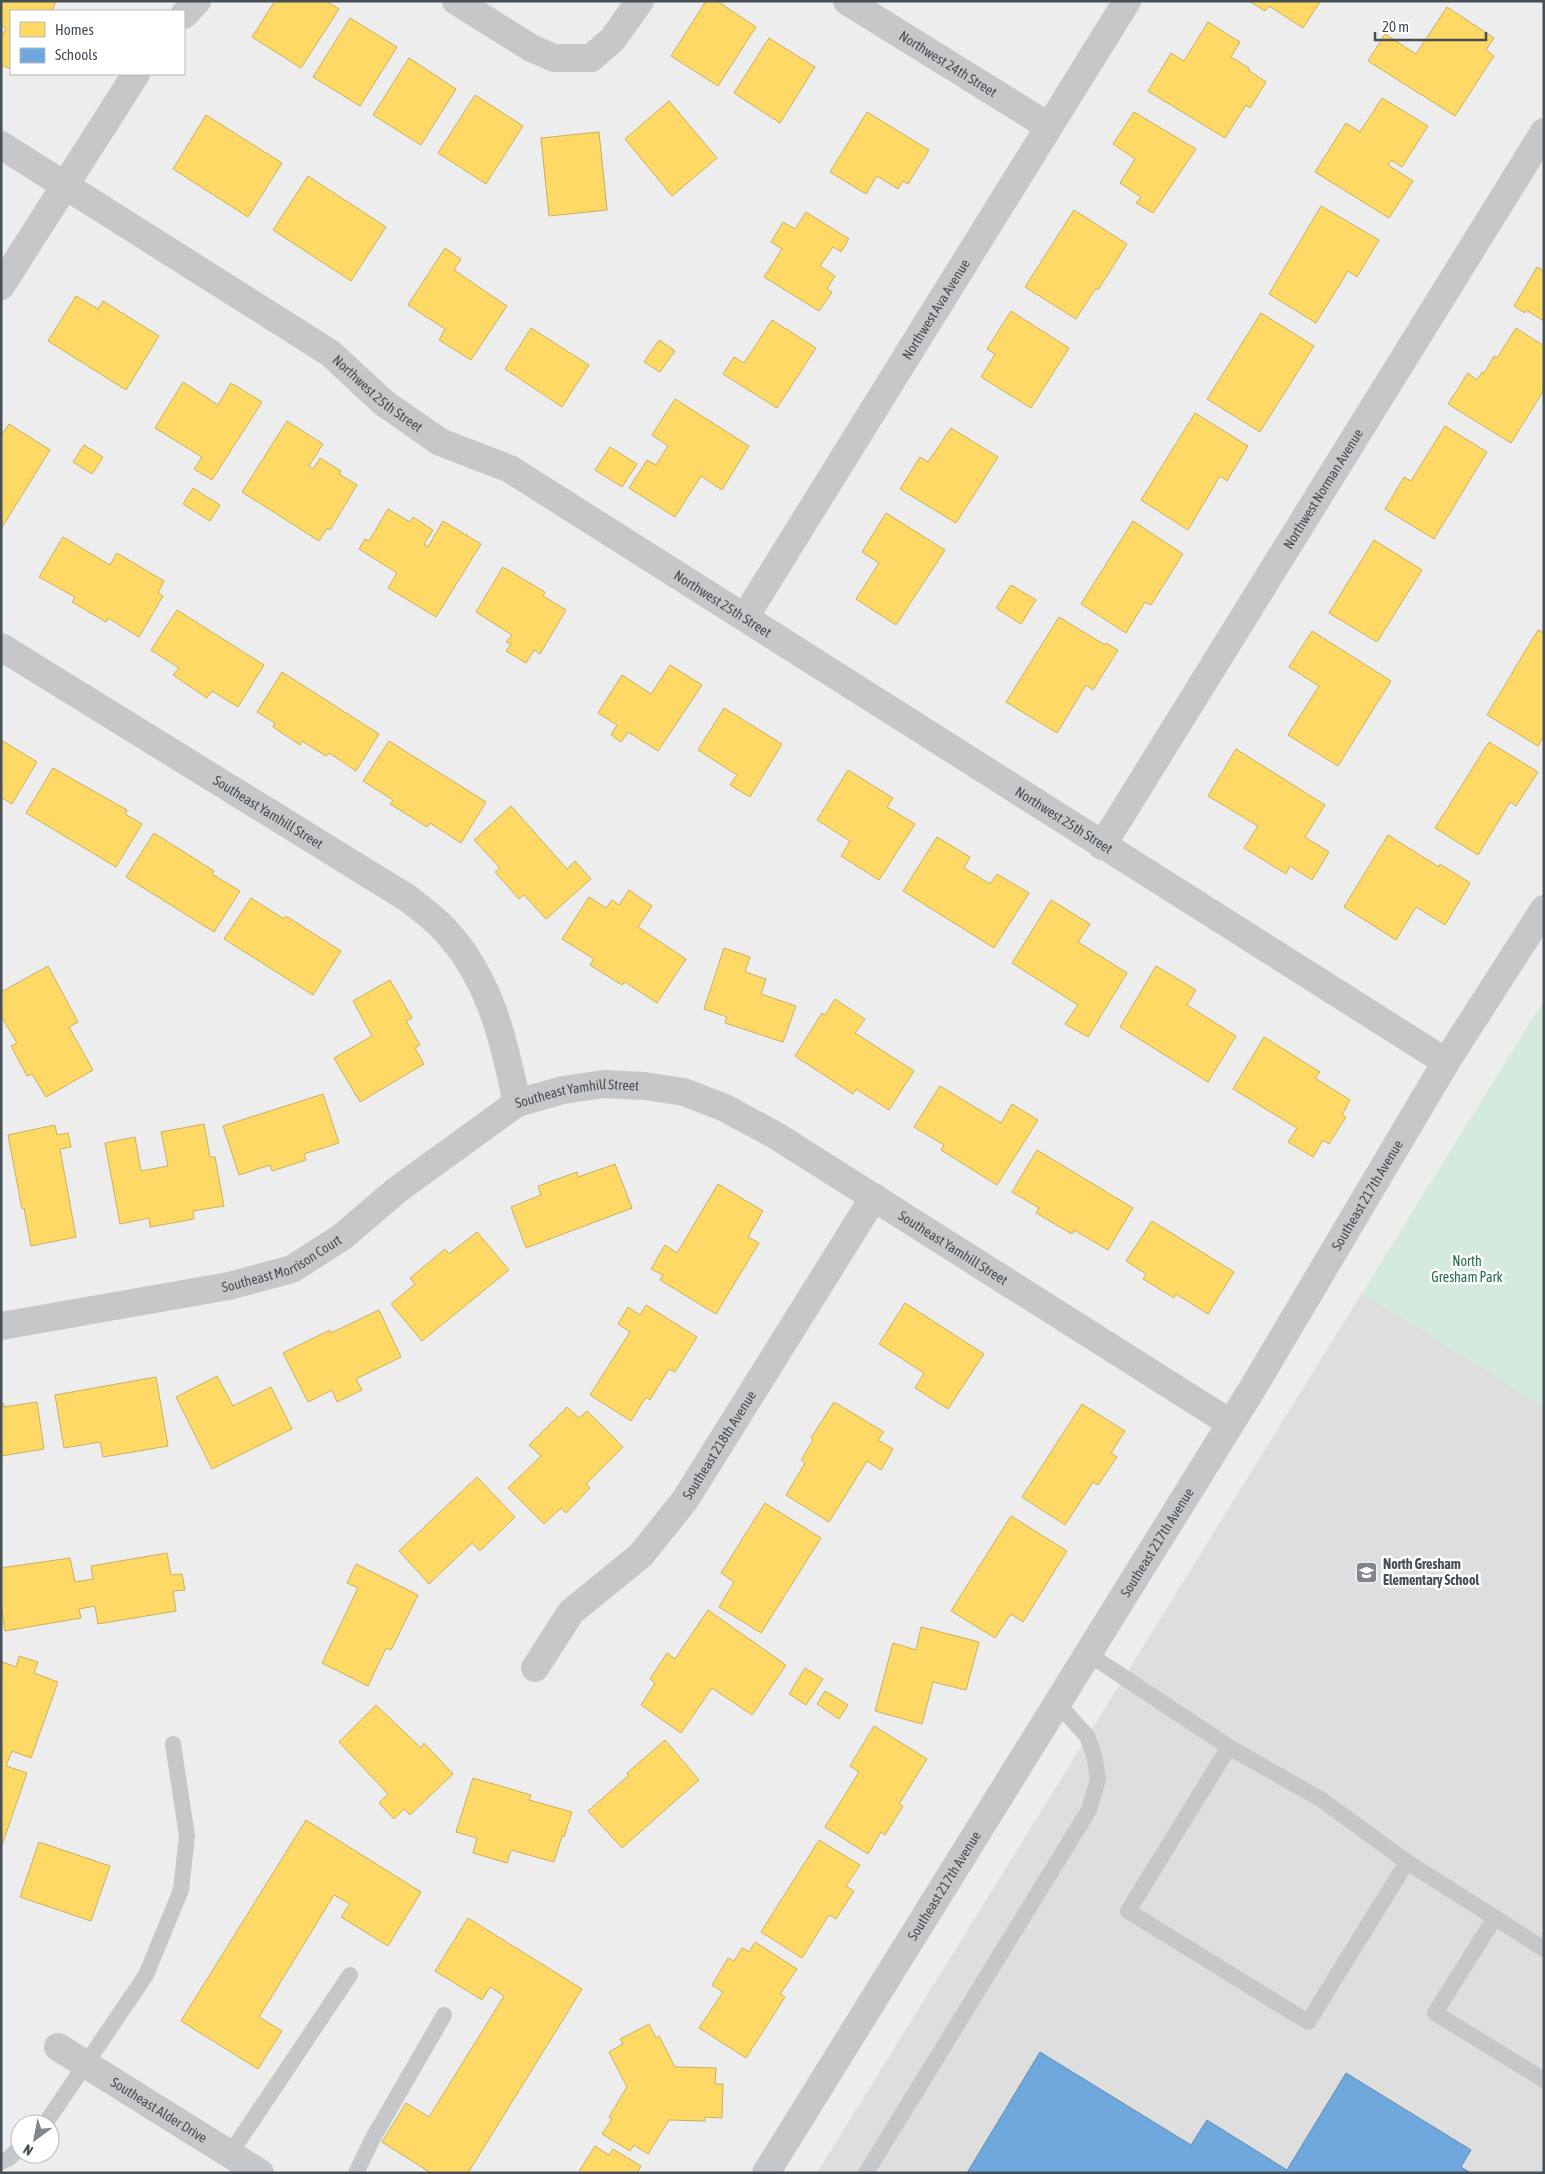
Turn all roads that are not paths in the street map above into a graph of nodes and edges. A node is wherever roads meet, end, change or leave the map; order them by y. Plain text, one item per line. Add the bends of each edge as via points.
1 (197, 1) edge
2 (456, 1) edge
3 (640, 1) edge
4 (847, 1) edge
5 (1127, 1) edge
6 (185, 14) edge
7 (135, 75) edge
8 (1048, 126) junction
9 (1544, 132) edge
10 (1, 145) edge
11 (65, 186) junction
12 (1, 286) edge
13 (745, 617) junction
14 (1, 647) edge
15 (1102, 846) junction
16 (1544, 909) edge
17 (1446, 1062) junction
18 (517, 1103) junction
19 (874, 1197) junction
20 (1, 1326) edge
21 (1230, 1422) junction
22 (1087, 1653) junction
23 (535, 1668) dead end
24 (1057, 1703) junction
25 (173, 1744) dead end
26 (1229, 1747) junction
27 (1407, 1862) junction
28 (1494, 1919) junction
29 (1544, 1949) edge
30 (350, 1975) dead end
31 (444, 2015) dead end
32 (58, 2047) dead end
33 (84, 2064) junction
34 (1544, 2080) edge
35 (52, 2114) edge
36 (230, 2154) junction
37 (260, 2173) edge
38 (356, 2173) edge
39 (766, 2173) edge
40 (866, 2173) edge

1 - 6 street
2 - 3 street via 531,48 554,58 591,58 612,40
4 - 8 street, Northwest 24th Street
5 - 8 street, Northwest Ava Avenue
7 - 11 street
8 - 13 street, Northwest Ava Avenue
9 - 15 street, Northwest Norman Avenue
10 - 11 street, Northwest 25th Street
11 - 12 street
11 - 13 street, Northwest 25th Street via 330,353 384,403 440,442 510,469
13 - 15 street, Northwest 25th Street
14 - 18 street, Southeast Yamhill Street via 409,899 444,929 472,965 493,1006
15 - 17 street, Northwest 25th Street
16 - 17 street, Southeast 217th Avenue
17 - 21 street, Southeast 217th Avenue
18 - 19 street, Southeast Yamhill Street via 563,1090 604,1084 684,1092 725,1108 775,1135
18 - 20 street, Southeast Morrison Court via 397,1190 342,1237 292,1269 229,1286
19 - 21 street, Southeast Yamhill Street
19 - 23 street, Southeast 218th Avenue via 685,1500 641,1555 571,1612
21 - 22 street, Southeast 217th Avenue
22 - 24 street, Southeast 217th Avenue
22 - 26 lane
24 - 39 street, Southeast 217th Avenue
24 - 40 lane via 1088,1736 1094,1754 1098,1779 1089,1810
25 - 33 lane via 187,1836 181,1890 146,1975
26 - 27 lane via 1322,1800
26 - 27 lane via 1128,1910 1308,2022
27 - 28 lane
28 - 29 lane
28 - 34 lane via 1435,2014
30 - 36 lane
31 - 38 lane
32 - 33 street, Southeast Alder Drive
33 - 35 lane
33 - 36 street, Southeast Alder Drive
36 - 37 street, Southeast Alder Drive

